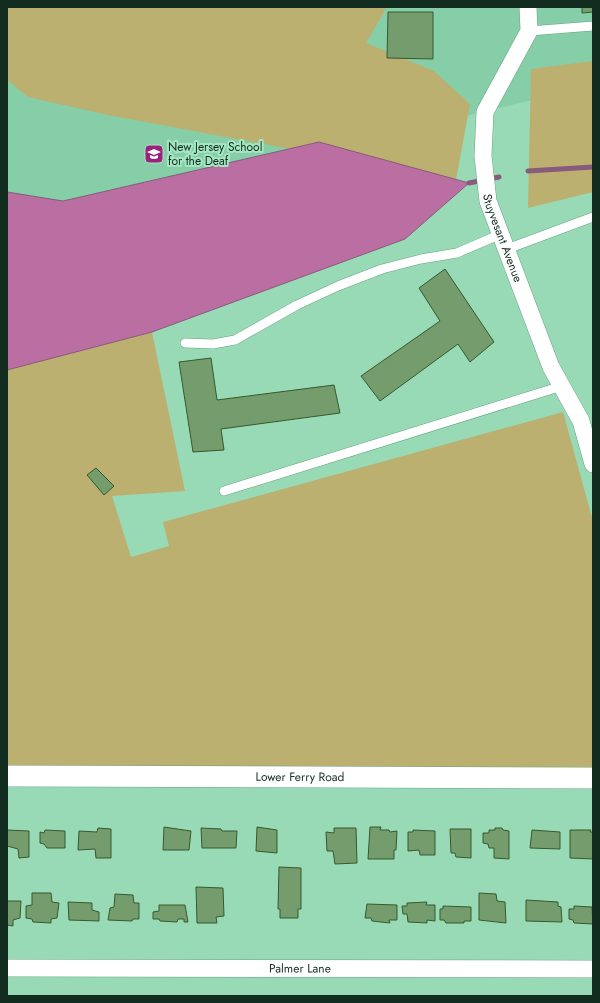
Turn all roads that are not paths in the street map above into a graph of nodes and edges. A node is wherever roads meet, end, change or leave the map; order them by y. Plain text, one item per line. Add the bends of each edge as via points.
1 (528, 7) edge
2 (593, 26) edge
3 (529, 30) junction
4 (593, 217) edge
5 (504, 241) junction
6 (185, 343) dead end
7 (562, 386) junction
8 (593, 464) edge
9 (224, 491) dead end
10 (7, 776) edge
11 (593, 778) edge
12 (7, 968) edge
13 (593, 969) edge

1 - 3 street
2 - 3 lane
3 - 5 street, Stuyvesant Avenue via 485,112 483,156 488,201
4 - 5 lane
5 - 6 lane via 382,269 297,305 235,340 213,344
5 - 7 street, Stuyvesant Avenue via 551,366
7 - 8 street, Stuyvesant Avenue via 581,421
7 - 9 lane
10 - 11 street, Lower Ferry Road
12 - 13 street, Palmer Lane

